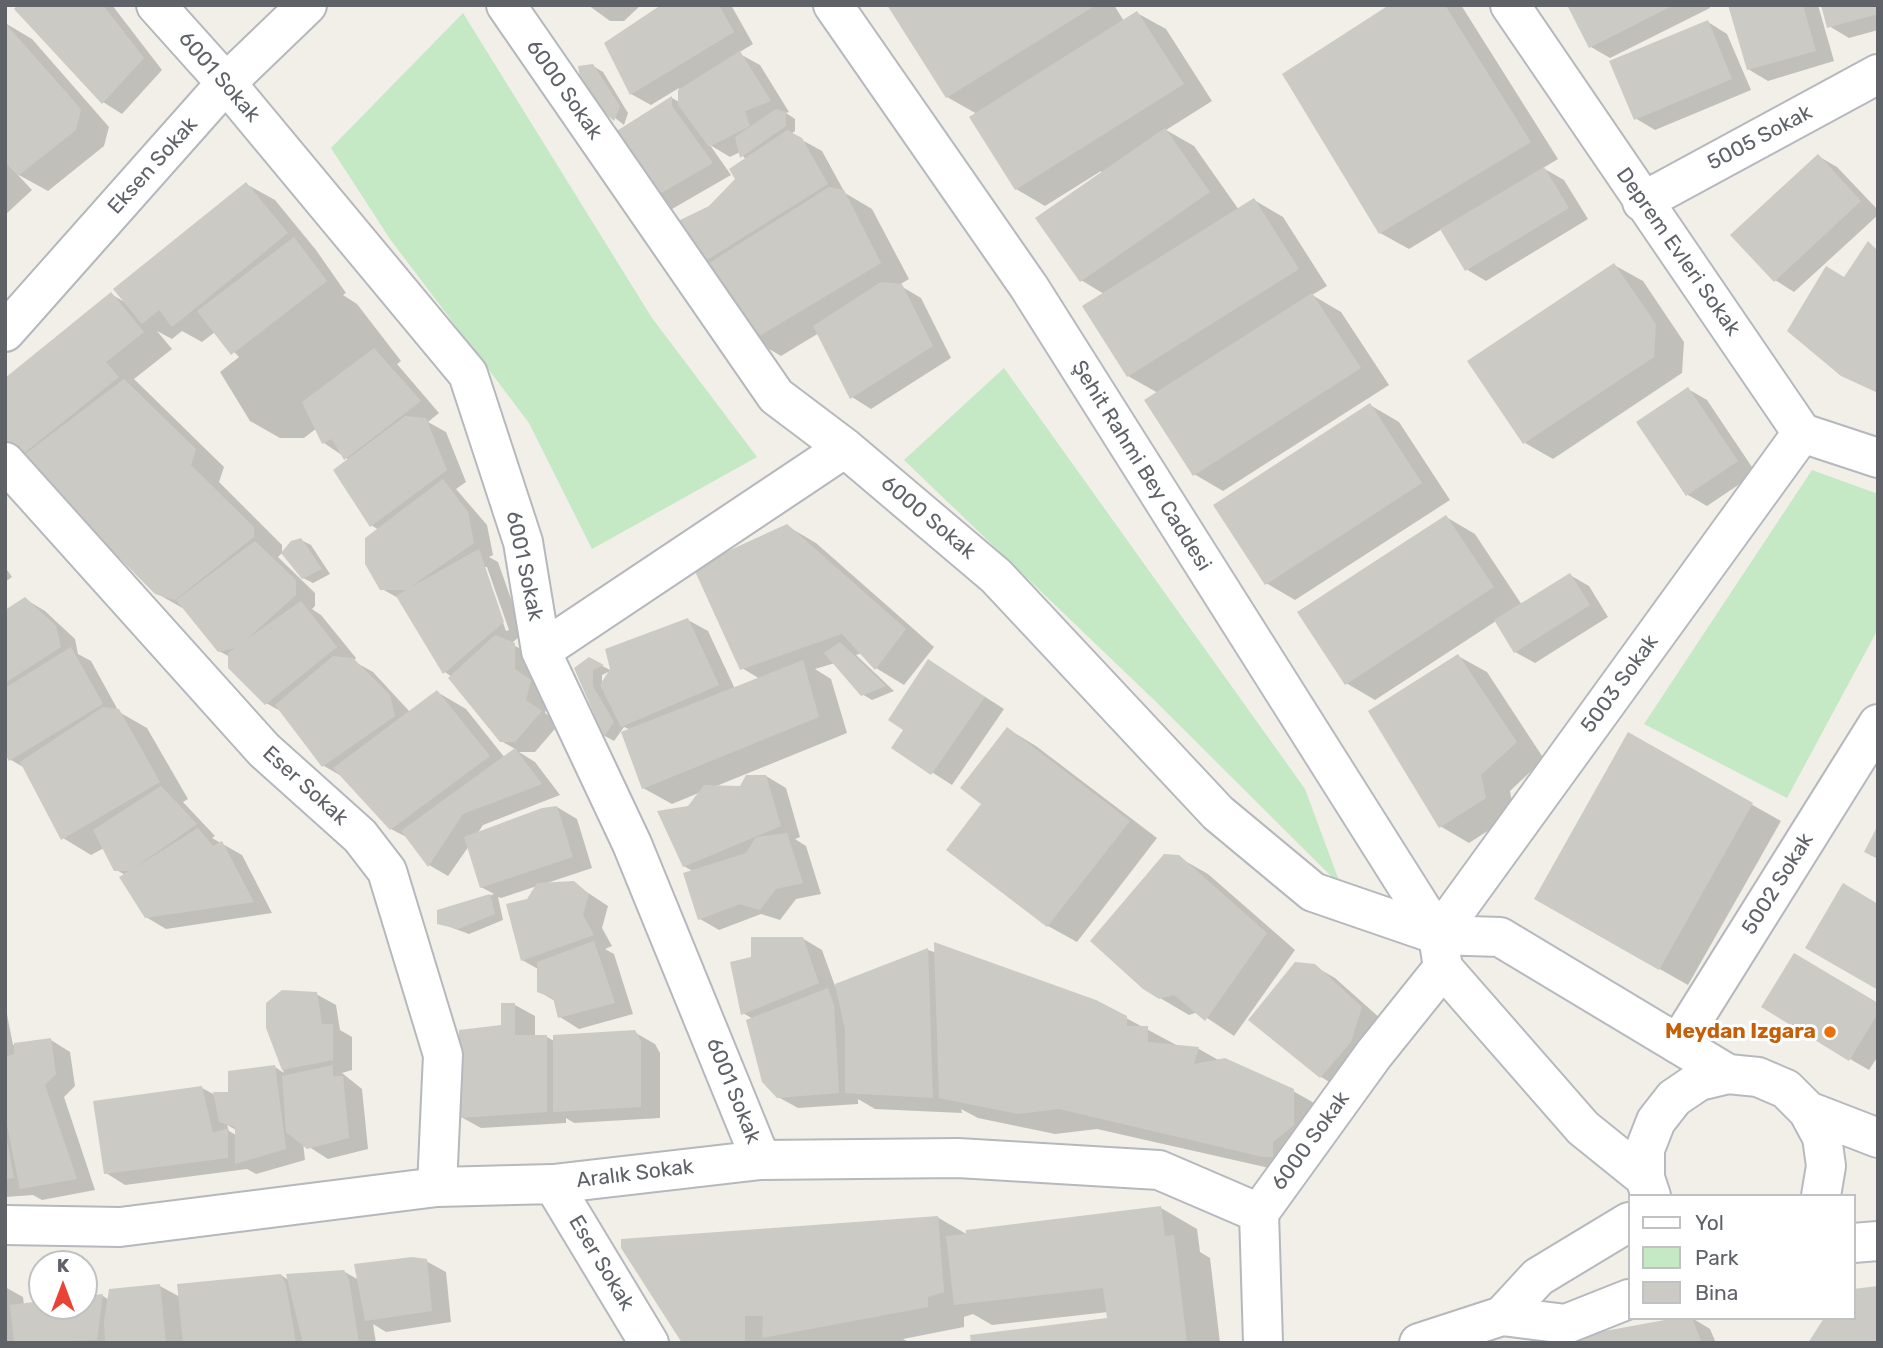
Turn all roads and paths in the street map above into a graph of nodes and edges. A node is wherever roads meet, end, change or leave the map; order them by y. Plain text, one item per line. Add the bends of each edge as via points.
1 (156, 5) edge
2 (307, 5) edge
3 (506, 5) edge
4 (833, 5) edge
5 (1510, 5) edge
6 (1878, 74) edge
7 (226, 83) junction
8 (1642, 202) junction
9 (5, 332) edge
10 (1802, 433) junction
11 (845, 448) junction
12 (1878, 458) edge
13 (5, 462) edge
14 (541, 651) junction
15 (1878, 724) edge
16 (1441, 951) junction
17 (1678, 1044) junction
18 (1728, 1074) junction
19 (1808, 1111) junction
20 (1878, 1138) edge
21 (761, 1160) junction
22 (552, 1184) junction
23 (437, 1187) junction
24 (1648, 1187) edge
25 (1821, 1194) edge
26 (1259, 1213) junction
27 (1628, 1223) edge
28 (5, 1225) edge
29 (1878, 1241) edge
30 (1855, 1243) edge
31 (1628, 1299) edge
32 (1502, 1317) junction
33 (649, 1343) edge
34 (1264, 1343) edge
35 (1419, 1343) edge

1 - 7 street, 6001 Sokak
2 - 7 street, Eksen Sokak
3 - 11 street, 6000 Sokak via 776,396
4 - 16 street, Şehit Rahmi Bey Caddesi via 1028,287
5 - 8 street, Deprem Evleri Sokak
6 - 8 street, 5005 Sokak
7 - 9 street, Eksen Sokak
7 - 14 street, 6001 Sokak via 468,374 523,542
8 - 10 street, Deprem Evleri Sokak
10 - 12 street
10 - 16 street, 5003 Sokak
11 - 14 street
11 - 16 street, 6000 Sokak via 996,576 1218,813 1314,892
13 - 23 street, Eser Sokak via 264,750 360,836 387,872 443,1055
14 - 21 street, 6001 Sokak via 632,844
15 - 17 street, 5002 Sokak
16 - 17 street, Şehit Rahmi Bey Caddesi via 1500,937
16 - 24 street, Şehit Rahmi Bey Caddesi via 1583,1128
16 - 26 street, 6000 Sokak via 1374,1054
17 - 18 street, Şehit Rahmi Bey Caddesi
18 - 19 street, Şehit Rahmi Bey Caddesi via 1758,1077 1786,1089
18 - 24 street, Şehit Rahmi Bey Caddesi via 1674,1098 1656,1121 1646,1149
19 - 20 street, Şehit Rahmi Bey Caddesi
19 - 25 street, Şehit Rahmi Bey Caddesi via 1823,1147 1826,1166
21 - 22 street, Aralık Sokak
21 - 26 street, Aralık Sokak via 958,1158 1159,1170
22 - 23 street, Aralık Sokak
22 - 33 street, Eser Sokak
23 - 28 street, Aralık Sokak via 120,1227
26 - 34 street, 6000 Sokak
27 - 32 street via 1538,1277
29 - 30 street
31 - 32 street via 1566,1324
32 - 35 street

